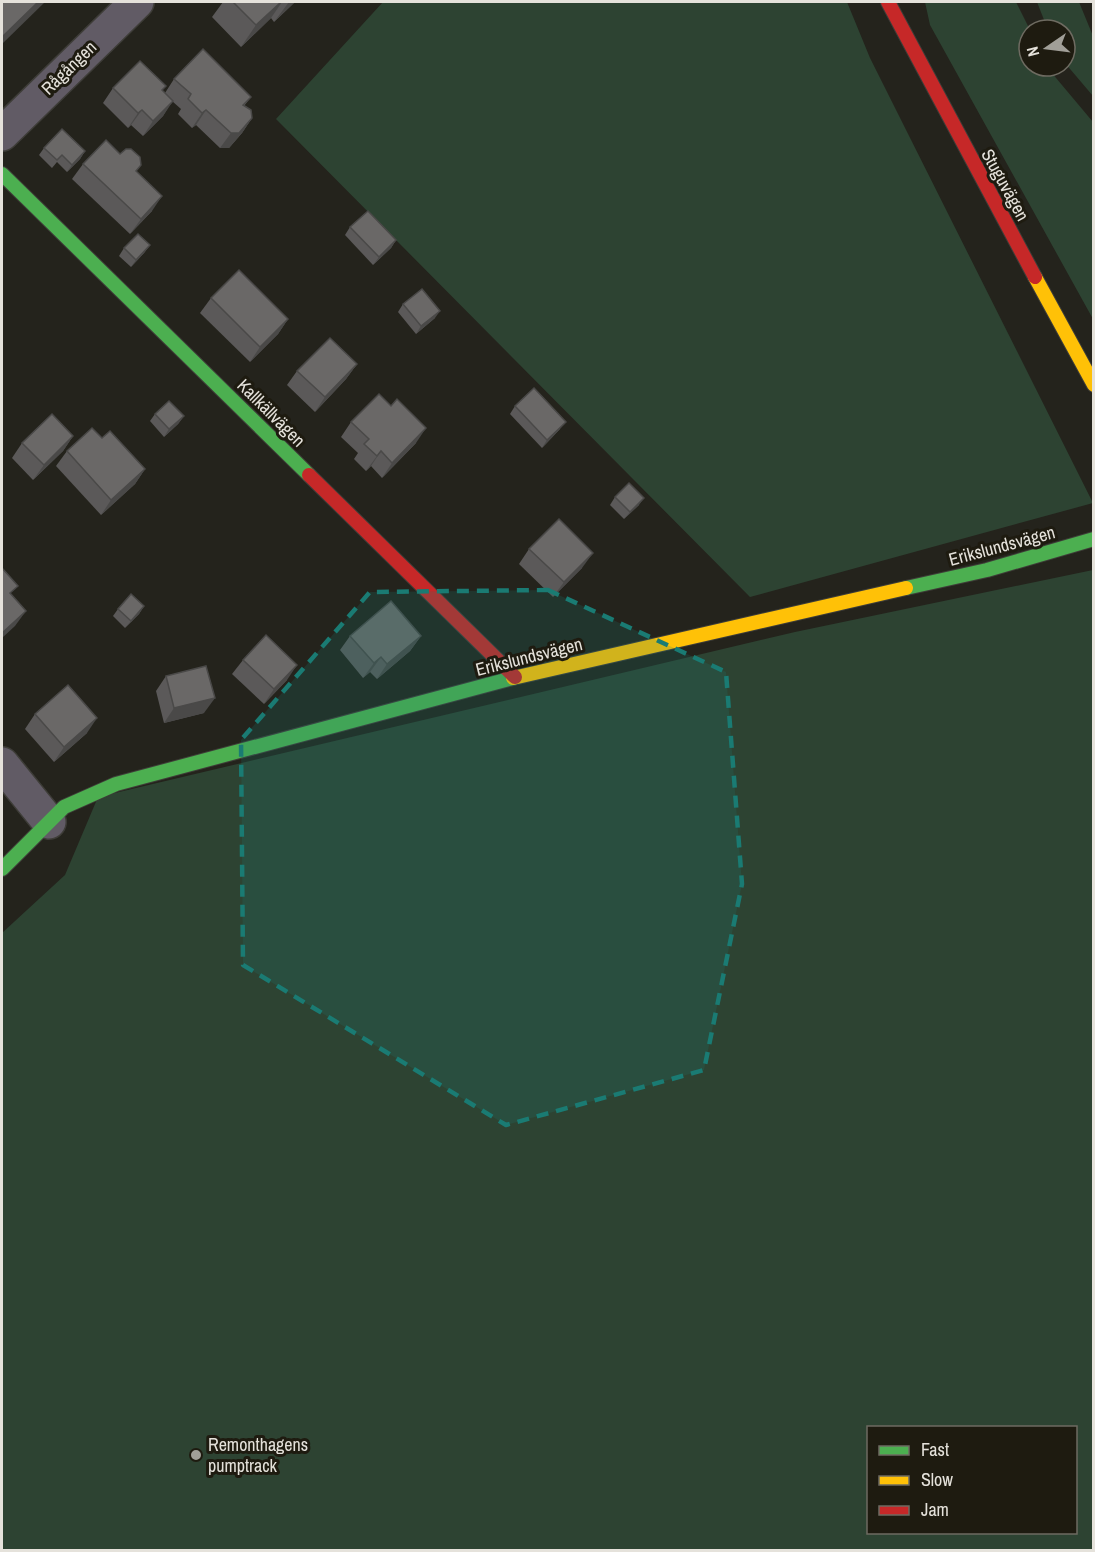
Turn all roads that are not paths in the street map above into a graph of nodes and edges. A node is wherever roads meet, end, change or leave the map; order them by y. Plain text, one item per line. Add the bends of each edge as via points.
1 (137, 2) edge
2 (888, 2) edge
3 (2, 134) edge
4 (2, 174) edge
5 (1094, 385) edge
6 (1094, 539) edge
7 (515, 678) junction
8 (2, 764) edge
9 (49, 822) junction
10 (2, 869) edge

1 - 3 street, Rågången
2 - 5 street, Stuguvägen
4 - 7 street, Kallkällvägen
6 - 7 street, Erikslundsvägen via 987,570
7 - 9 street, Erikslundsvägen via 116,784 64,807
8 - 9 street
9 - 10 street, Erikslundsvägen

